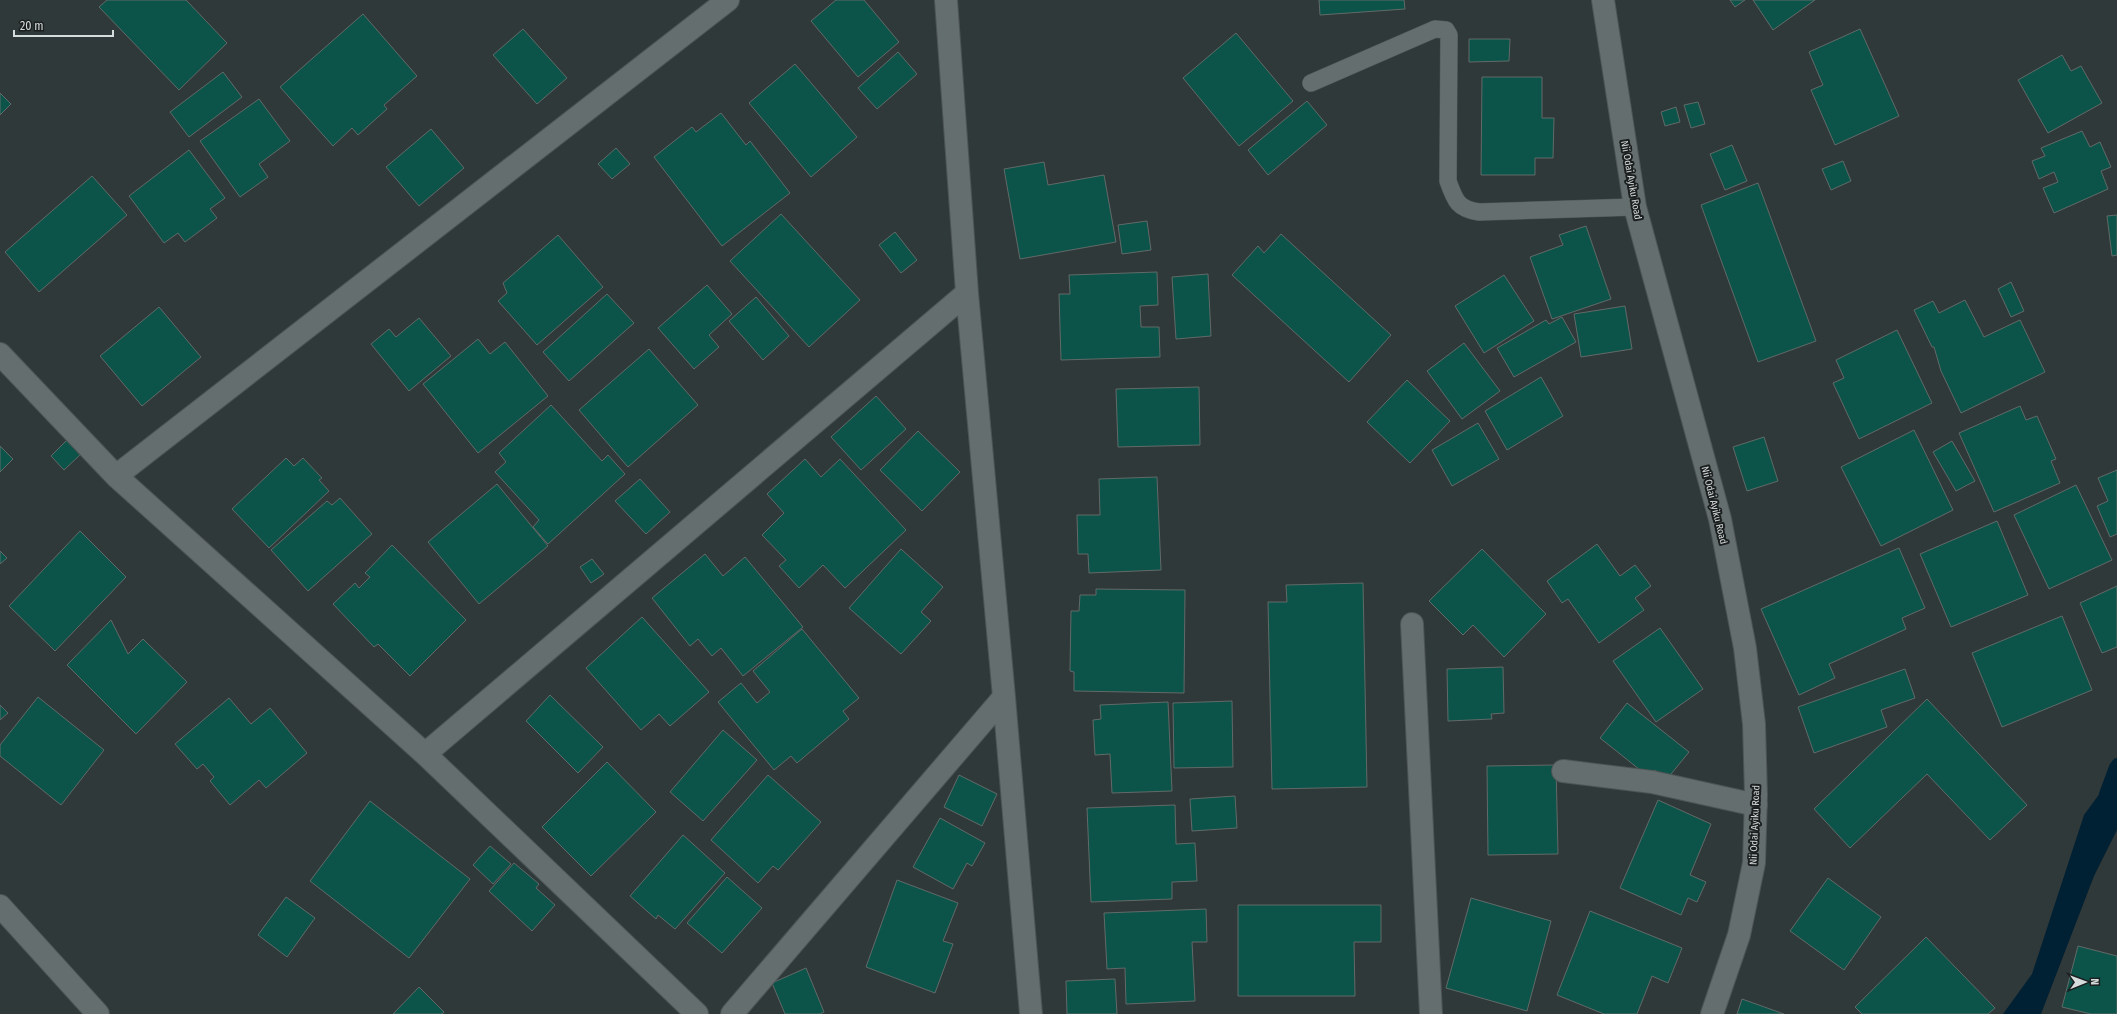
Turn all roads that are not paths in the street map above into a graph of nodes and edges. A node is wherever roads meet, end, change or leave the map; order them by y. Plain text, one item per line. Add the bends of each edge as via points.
1 (728, 0) edge
2 (946, 0) edge
3 (1603, 0) edge
4 (1311, 83) dead end
5 (1635, 207) junction
6 (967, 293) junction
7 (0, 354) edge
8 (116, 476) junction
9 (1412, 624) dead end
10 (1004, 697) junction
11 (425, 754) junction
12 (1563, 771) dead end
13 (1756, 805) junction
14 (0, 906) edge
15 (98, 1014) edge
16 (697, 1014) edge
17 (732, 1014) edge
18 (1032, 1014) edge
19 (1431, 1014) edge
20 (1712, 1014) edge

1 - 8 street
2 - 6 street
3 - 5 street, Nii Odai Ayiku Road
4 - 5 lane via 1435,29 1446,30 1449,36 1448,181 1460,206 1469,211 1479,212
5 - 13 street, Nii Odai Ayiku Road via 1720,519 1745,648 1754,724
6 - 10 street
6 - 11 street
7 - 8 street
8 - 11 street
9 - 19 street
10 - 17 street
10 - 18 street
11 - 16 street
12 - 13 street via 1652,782
13 - 20 street, Nii Odai Ayiku Road via 1754,863 1738,934
14 - 15 street

